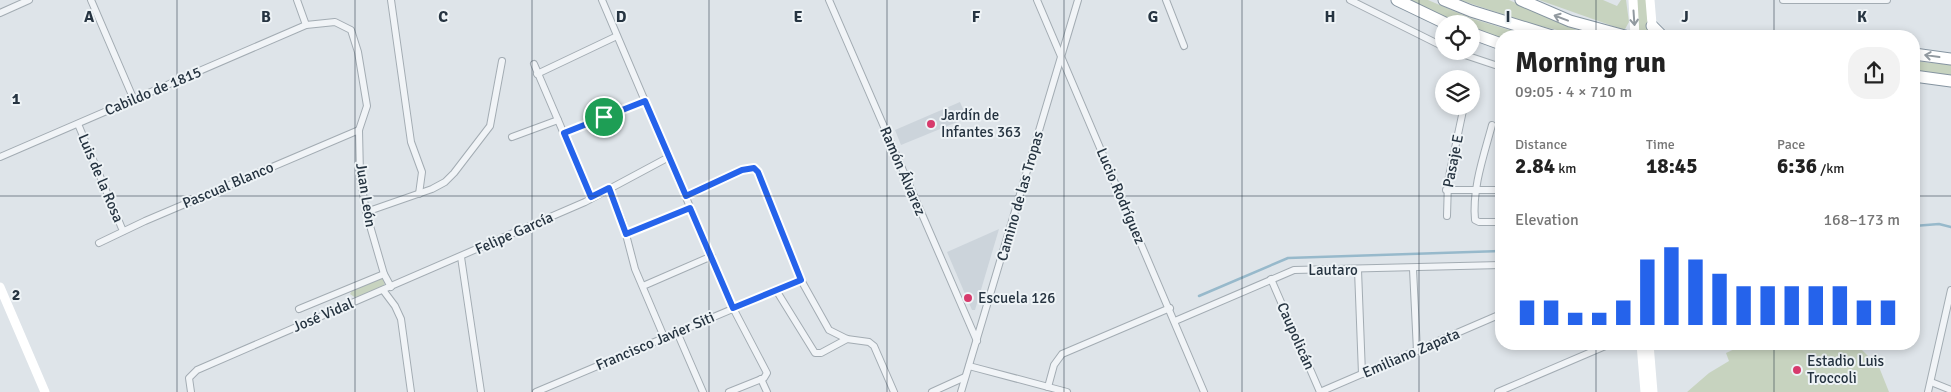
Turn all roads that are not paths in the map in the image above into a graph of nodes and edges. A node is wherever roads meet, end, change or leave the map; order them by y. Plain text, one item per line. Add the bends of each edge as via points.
1 (29, 0) edge
2 (91, 0) edge
3 (297, 0) edge
4 (391, 0) edge
5 (602, 0) edge
6 (829, 0) edge
7 (1037, 0) edge
8 (1078, 0) edge
9 (1166, 0) edge
10 (1350, 0) edge
11 (1397, 0) edge
12 (1444, 0) edge
13 (1521, 0) edge
14 (1633, 0) edge
15 (1650, 0) edge
16 (1783, 0) edge
17 (1887, 0) edge
18 (0, 13) edge
19 (1435, 18) edge
20 (306, 25) junction
21 (1532, 30) edge
22 (1603, 30) edge
23 (1635, 30) edge
24 (1652, 30) edge
25 (617, 36) junction
26 (1480, 36) edge
27 (1435, 42) edge
28 (1495, 42) edge
29 (1184, 46) dead end
30 (1061, 55) junction
31 (1920, 55) edge
32 (1951, 59) edge
33 (1480, 60) edge
34 (502, 61) dead end
35 (534, 64) dead end
36 (1495, 65) edge
37 (537, 74) junction
38 (1920, 77) edge
39 (1951, 81) edge
40 (134, 100) junction
41 (645, 101) junction
42 (1462, 115) edge
43 (558, 120) junction
44 (78, 124) junction
45 (1492, 125) dead end
46 (359, 130) junction
47 (564, 133) junction
48 (512, 137) dead end
49 (0, 157) edge
50 (669, 157) junction
51 (609, 188) junction
52 (1446, 190) junction
53 (1476, 190) junction
54 (1495, 190) edge
55 (419, 194) junction
56 (686, 196) junction
57 (591, 197) junction
58 (690, 208) junction
59 (366, 212) junction
60 (1447, 216) dead end
61 (1495, 222) edge
62 (123, 232) junction
63 (626, 234) junction
64 (99, 243) dead end
65 (712, 256) junction
66 (461, 257) junction
67 (1495, 265) edge
68 (1413, 269) junction
69 (1358, 270) junction
70 (384, 274) junction
71 (801, 280) junction
72 (1271, 280) junction
73 (644, 286) junction
74 (0, 287) edge
75 (391, 287) junction
76 (383, 290) junction
77 (776, 290) junction
78 (1951, 290) edge
79 (733, 308) junction
80 (1170, 308) junction
81 (300, 309) dead end
82 (1495, 317) edge
83 (1175, 321) junction
84 (677, 332) junction
85 (664, 337) junction
86 (847, 339) junction
87 (977, 341) junction
88 (1596, 350) edge
89 (1642, 350) edge
90 (1649, 350) edge
91 (1417, 351) junction
92 (969, 366) junction
93 (1362, 374) junction
94 (965, 377) junction
95 (761, 379) junction
96 (1931, 382) junction
97 (1048, 387) junction
98 (1951, 390) edge
99 (1648, 391) edge
100 (45, 392) edge
101 (191, 392) edge
102 (411, 392) edge
103 (481, 392) edge
104 (536, 392) edge
105 (703, 392) edge
106 (729, 392) edge
107 (767, 392) edge
108 (894, 392) edge
109 (932, 392) edge
110 (961, 392) edge
111 (1067, 392) edge
112 (1204, 392) edge
113 (1320, 392) edge
114 (1498, 392) edge
115 (1928, 392) edge

1 - 18 street
2 - 40 street
3 - 20 street
4 - 55 street via 411,142 422,172
5 - 25 street
6 - 87 street, Ramón Álvarez
7 - 30 street, Lucio Rodríguez
8 - 30 street, Camino de las Tropas
9 - 29 street
10 - 27 street
11 - 19 highway
12 - 21 highway
22 -> 13 highway via 1570,21
14 -> 23 street
15 - 24 street
16 - 17 street
20 - 40 street, Cabildo de 1815
20 - 46 street, Juan León via 335,22 353,33 367,106
25 - 37 street
25 - 41 street
26 - 28 highway
30 - 80 street, Lucio Rodríguez
30 - 87 street, Camino de las Tropas
32 -> 31 highway
33 - 36 street
34 - 55 street via 490,126 446,182
35 - 37 street
37 - 43 street
38 - 39 highway
40 - 44 street, Cabildo de 1815
41 - 47 street
41 - 50 street
42 - 52 street, Pasaje E
43 - 47 street
43 - 48 street
44 - 49 street, Cabildo de 1815
44 - 62 street, Luis de la Rosa
45 - 53 street
46 - 59 street, Juan León via 360,175
46 - 62 street, Pascual Blanco
47 - 57 street
50 - 51 street, Felipe García
50 - 56 street
51 - 57 street, Felipe García
51 - 63 street
52 - 53 street
52 - 60 street, Pasaje E
53 - 54 street
53 - 61 street via 1475,220
55 - 59 street
56 - 58 street
56 - 71 street via 742,170 754,168
57 - 66 street, Felipe García
58 - 63 street
58 - 65 street
59 - 70 street, Juan León
62 - 64 street, Pascual Blanco
63 - 73 street via 635,269
65 - 73 street
65 - 79 street
66 - 75 street, José Vidal
66 - 103 street, Felipe García
67 - 68 street, Lautaro
68 - 69 street, Lautaro
68 - 91 street
69 - 72 street, Lautaro via 1294,270
69 - 93 street
70 - 75 street, Juan León
70 - 81 street, José Vidal
71 - 77 street, Francisco Javier Siti
71 - 86 street via 830,332
72 - 83 street, Lautaro
72 - 113 street, Caupolicán
73 - 85 street
74 - 100 street
75 - 76 street, José Vidal
76 - 101 street, José Vidal via 197,370 188,378
76 - 102 street via 401,319
77 - 79 street, Francisco Javier Siti
77 - 86 street via 815,353
78 - 96 street
79 - 84 street, Francisco Javier Siti
79 - 95 street via 767,373
80 - 83 street, Lucio Rodríguez
80 - 97 street via 1062,354 1054,365
82 - 91 street, Emiliano Zapata
83 - 112 street, Lucio Rodríguez
84 - 85 street, Francisco Javier Siti
84 - 105 street
85 - 104 street, Francisco Javier Siti
86 - 108 street via 869,342 874,346
87 - 92 street, Camino de las Tropas
88 - 114 street
89 - 99 street
90 - 99 street
91 - 93 street, Emiliano Zapata
92 - 94 street, Camino de las Tropas
92 - 97 street
93 - 113 street, Emiliano Zapata
94 - 109 street
94 - 110 street, Camino de las Tropas
95 - 106 street
95 - 107 street
96 - 98 street
96 - 115 street
97 - 111 street

